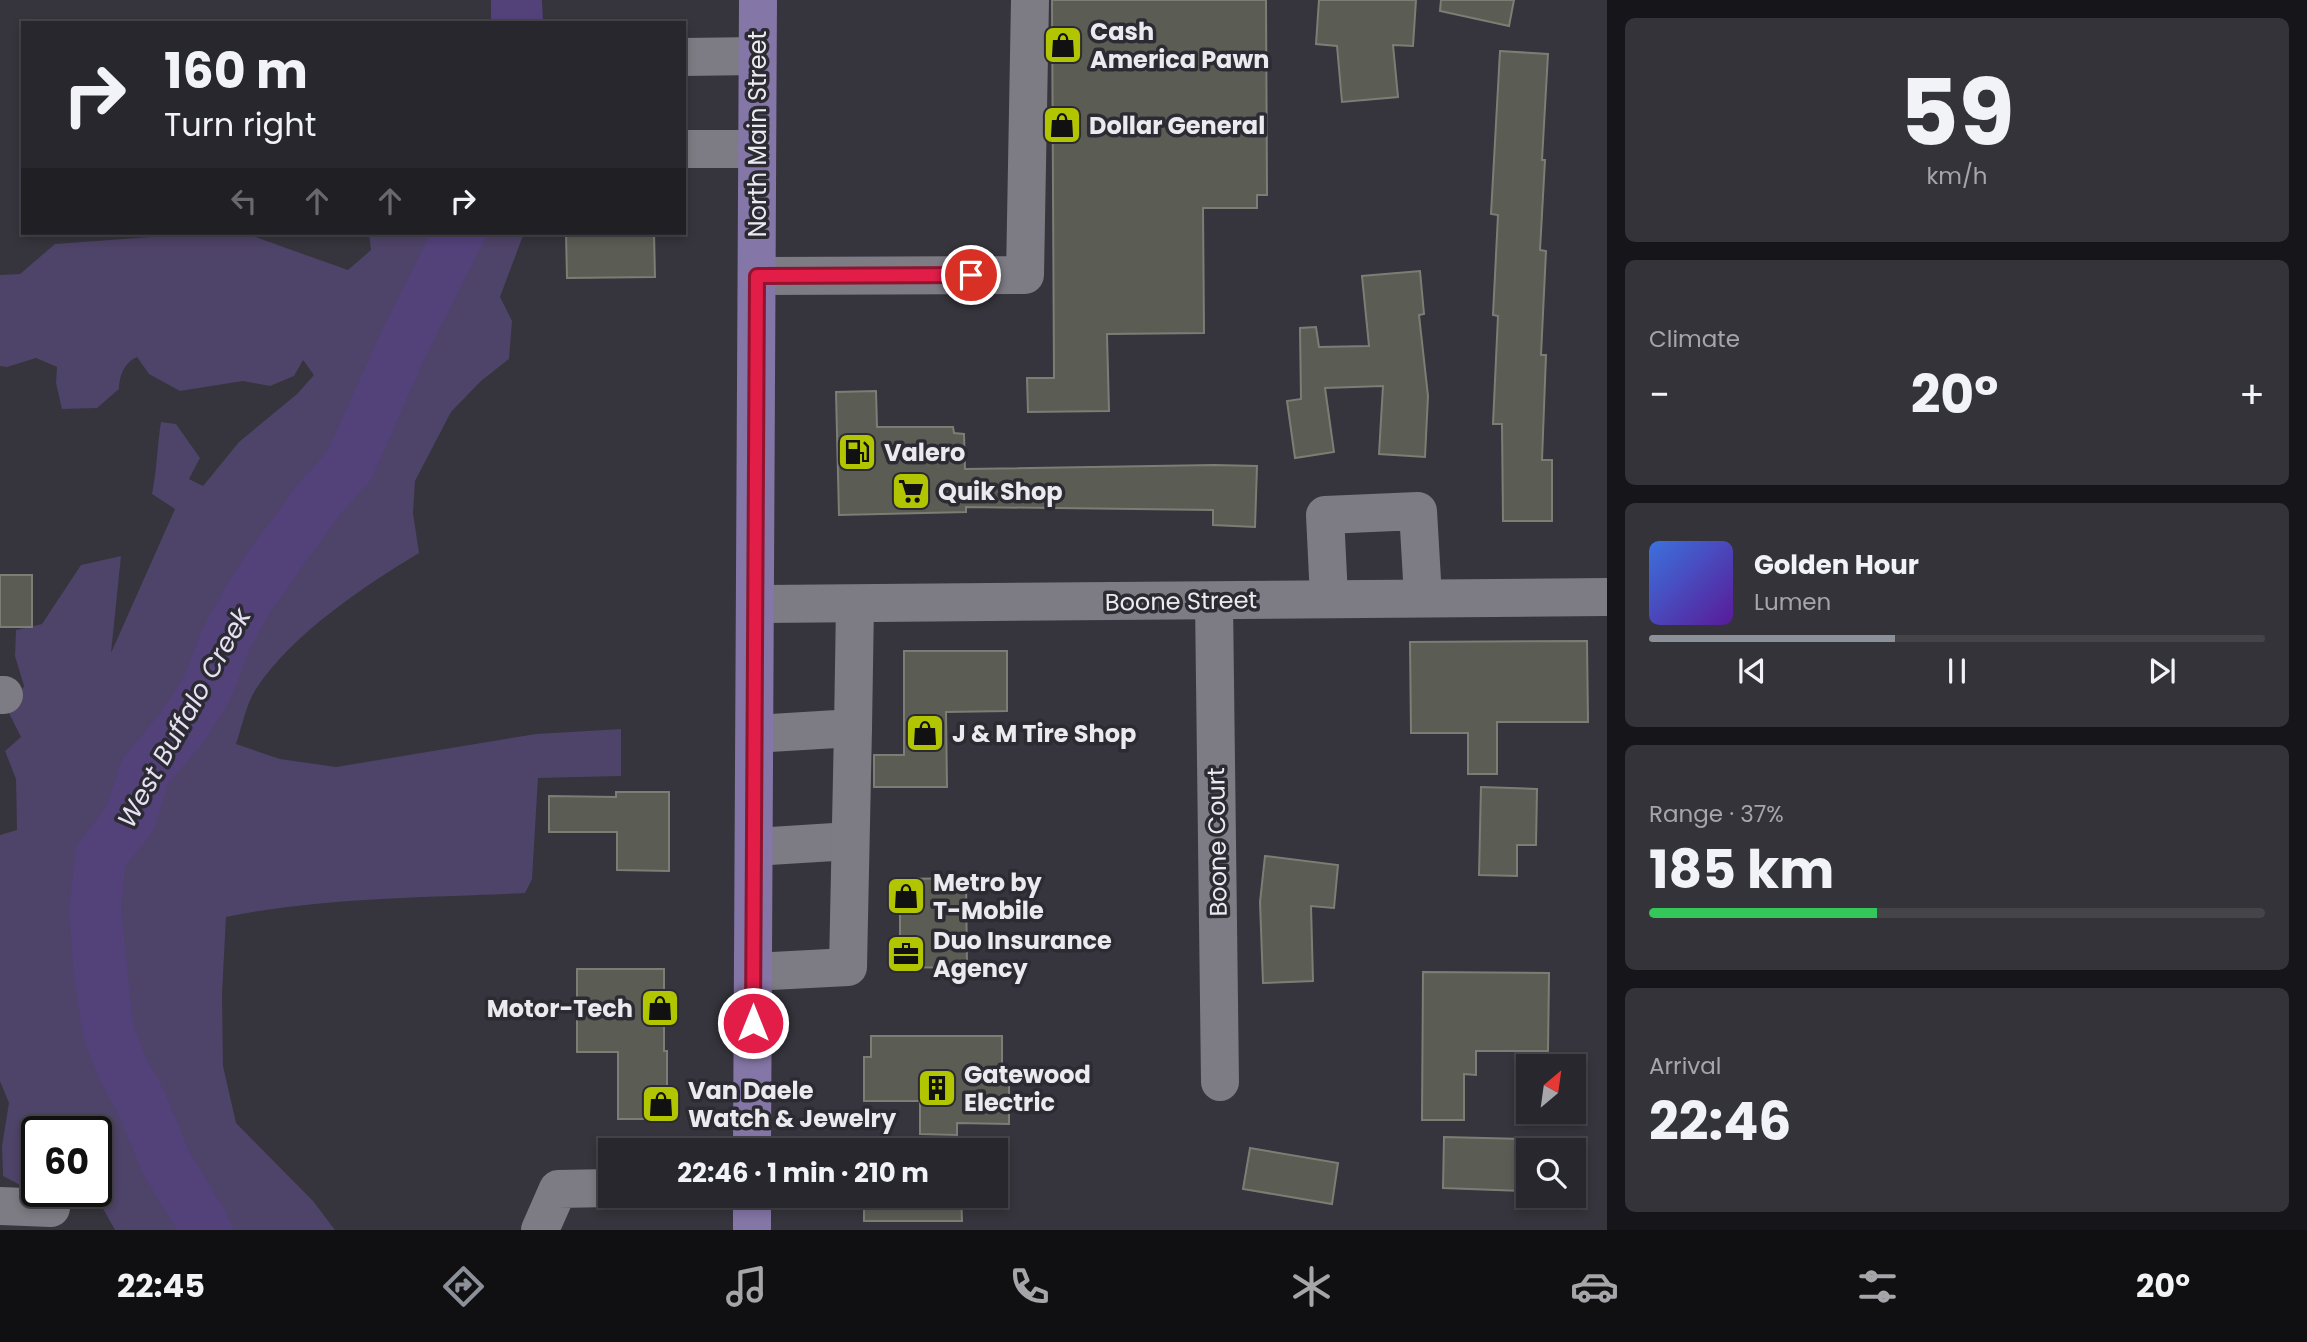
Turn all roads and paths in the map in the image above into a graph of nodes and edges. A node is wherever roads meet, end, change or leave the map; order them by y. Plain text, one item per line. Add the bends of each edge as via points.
1 (758, 0) edge
2 (1030, 0) edge
3 (758, 56) junction
4 (686, 57) edge
5 (686, 149) edge
6 (757, 149) junction
7 (757, 276) junction
8 (1423, 597) junction
9 (1607, 597) edge
10 (1329, 598) junction
11 (1214, 601) junction
12 (755, 604) junction
13 (855, 604) junction
14 (853, 728) junction
15 (755, 734) junction
16 (850, 841) junction
17 (754, 847) junction
18 (753, 972) junction
19 (1220, 1082) dead end
20 (752, 1138) edge
21 (598, 1188) edge
22 (0, 1206) edge
23 (51, 1208) dead end
24 (752, 1208) edge
25 (540, 1230) edge
26 (752, 1230) edge

1 - 3 main road, North Main Street
2 - 7 street via 1025,275
3 - 4 street
3 - 6 main road, North Main Street
5 - 6 street
6 - 7 main road, North Main Street
7 - 12 main road, North Main Street
8 - 9 street, Boone Street
8 - 10 street, Boone Street
8 - 10 street via 1418,511 1325,515
10 - 11 street, Boone Street
11 - 13 street, Boone Street
11 - 19 street, Boone Court
12 - 13 street, Boone Street
12 - 15 main road, North Main Street
13 - 14 street
14 - 15 street
14 - 16 street
15 - 17 main road, North Main Street
16 - 17 street
16 - 18 street via 848,967
17 - 18 main road, North Main Street
18 - 20 main road, North Main Street
21 - 25 street via 558,1189
22 - 23 street
24 - 26 main road

